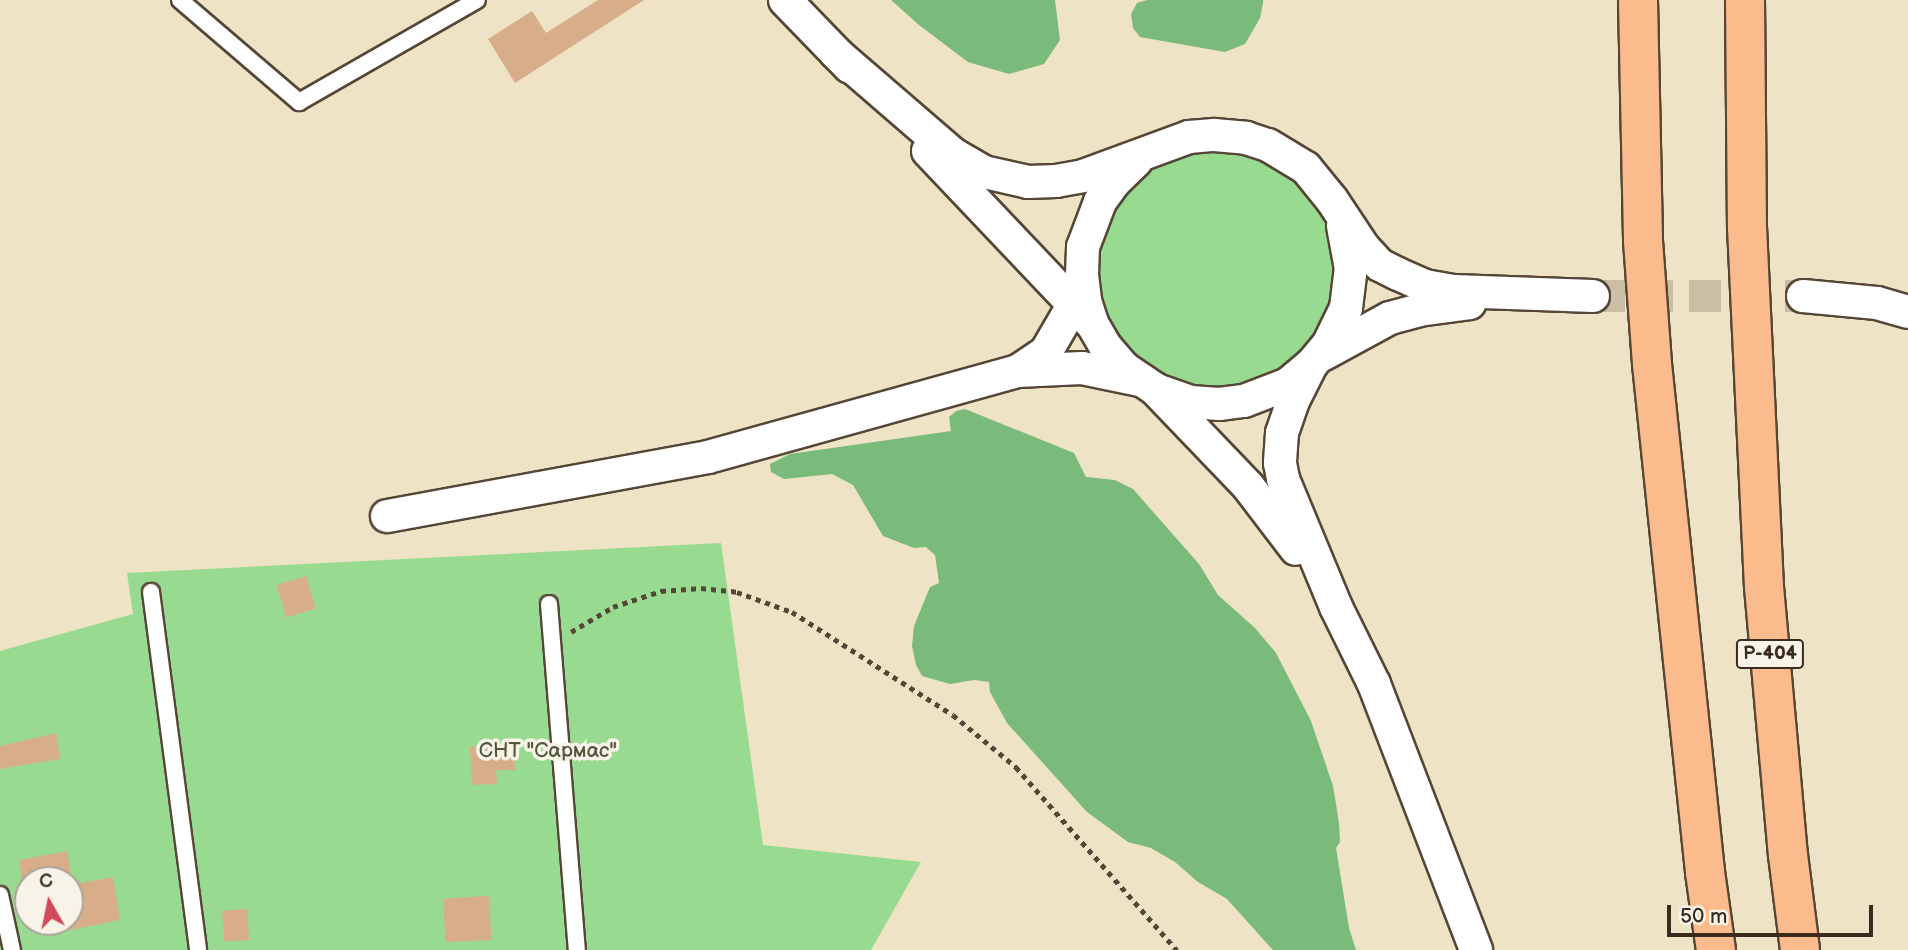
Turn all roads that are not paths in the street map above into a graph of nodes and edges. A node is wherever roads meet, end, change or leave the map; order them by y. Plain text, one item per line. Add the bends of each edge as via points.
1 (180, 0) edge
2 (477, 0) edge
3 (785, 0) edge
4 (1638, 0) edge
5 (1745, 0) edge
6 (836, 53) junction
7 (1162, 146) junction
8 (1332, 200) junction
9 (1520, 296) junction
10 (1593, 296) tunnel mouth
11 (1804, 296) tunnel mouth
12 (1083, 302) junction
13 (1908, 312) edge
14 (1315, 361) junction
15 (1018, 371) junction
16 (1147, 385) junction
17 (387, 516) dead end
18 (150, 592) dead end
19 (549, 604) dead end
20 (1336, 607) junction
21 (0, 895) edge
22 (12, 950) edge
23 (198, 950) edge
24 (577, 950) edge
25 (1476, 950) edge
26 (1716, 950) edge
27 (1800, 950) edge

1 - 2 lane via 299,102
3 - 6 street
4 - 26 highway via 1643,241 1651,364
5 - 27 highway, Р-404 via 1747,240 1764,587
6 - 7 street via 953,154 994,175 1028,182 1056,181 1083,176
6 - 12 street
7 - 8 street via 1189,137 1247,138 1291,157
7 - 12 street via 1137,160 1100,202 1083,247
8 - 9 street via 1380,265 1425,286
8 - 14 street via 1348,241 1350,287 1337,330
9 - 10 street
9 - 14 street via 1390,318 1338,343
11 - 13 street via 1877,303
12 - 15 street via 1046,352
12 - 16 street via 1111,353
14 - 16 street via 1288,384 1244,401 1191,402
14 - 20 street via 1287,417 1280,463 1293,509
15 - 16 street via 1082,368
15 - 17 street via 708,457
16 - 20 street via 1248,486
18 - 23 lane
19 - 24 lane
20 - 25 street via 1374,684
21 - 22 lane

